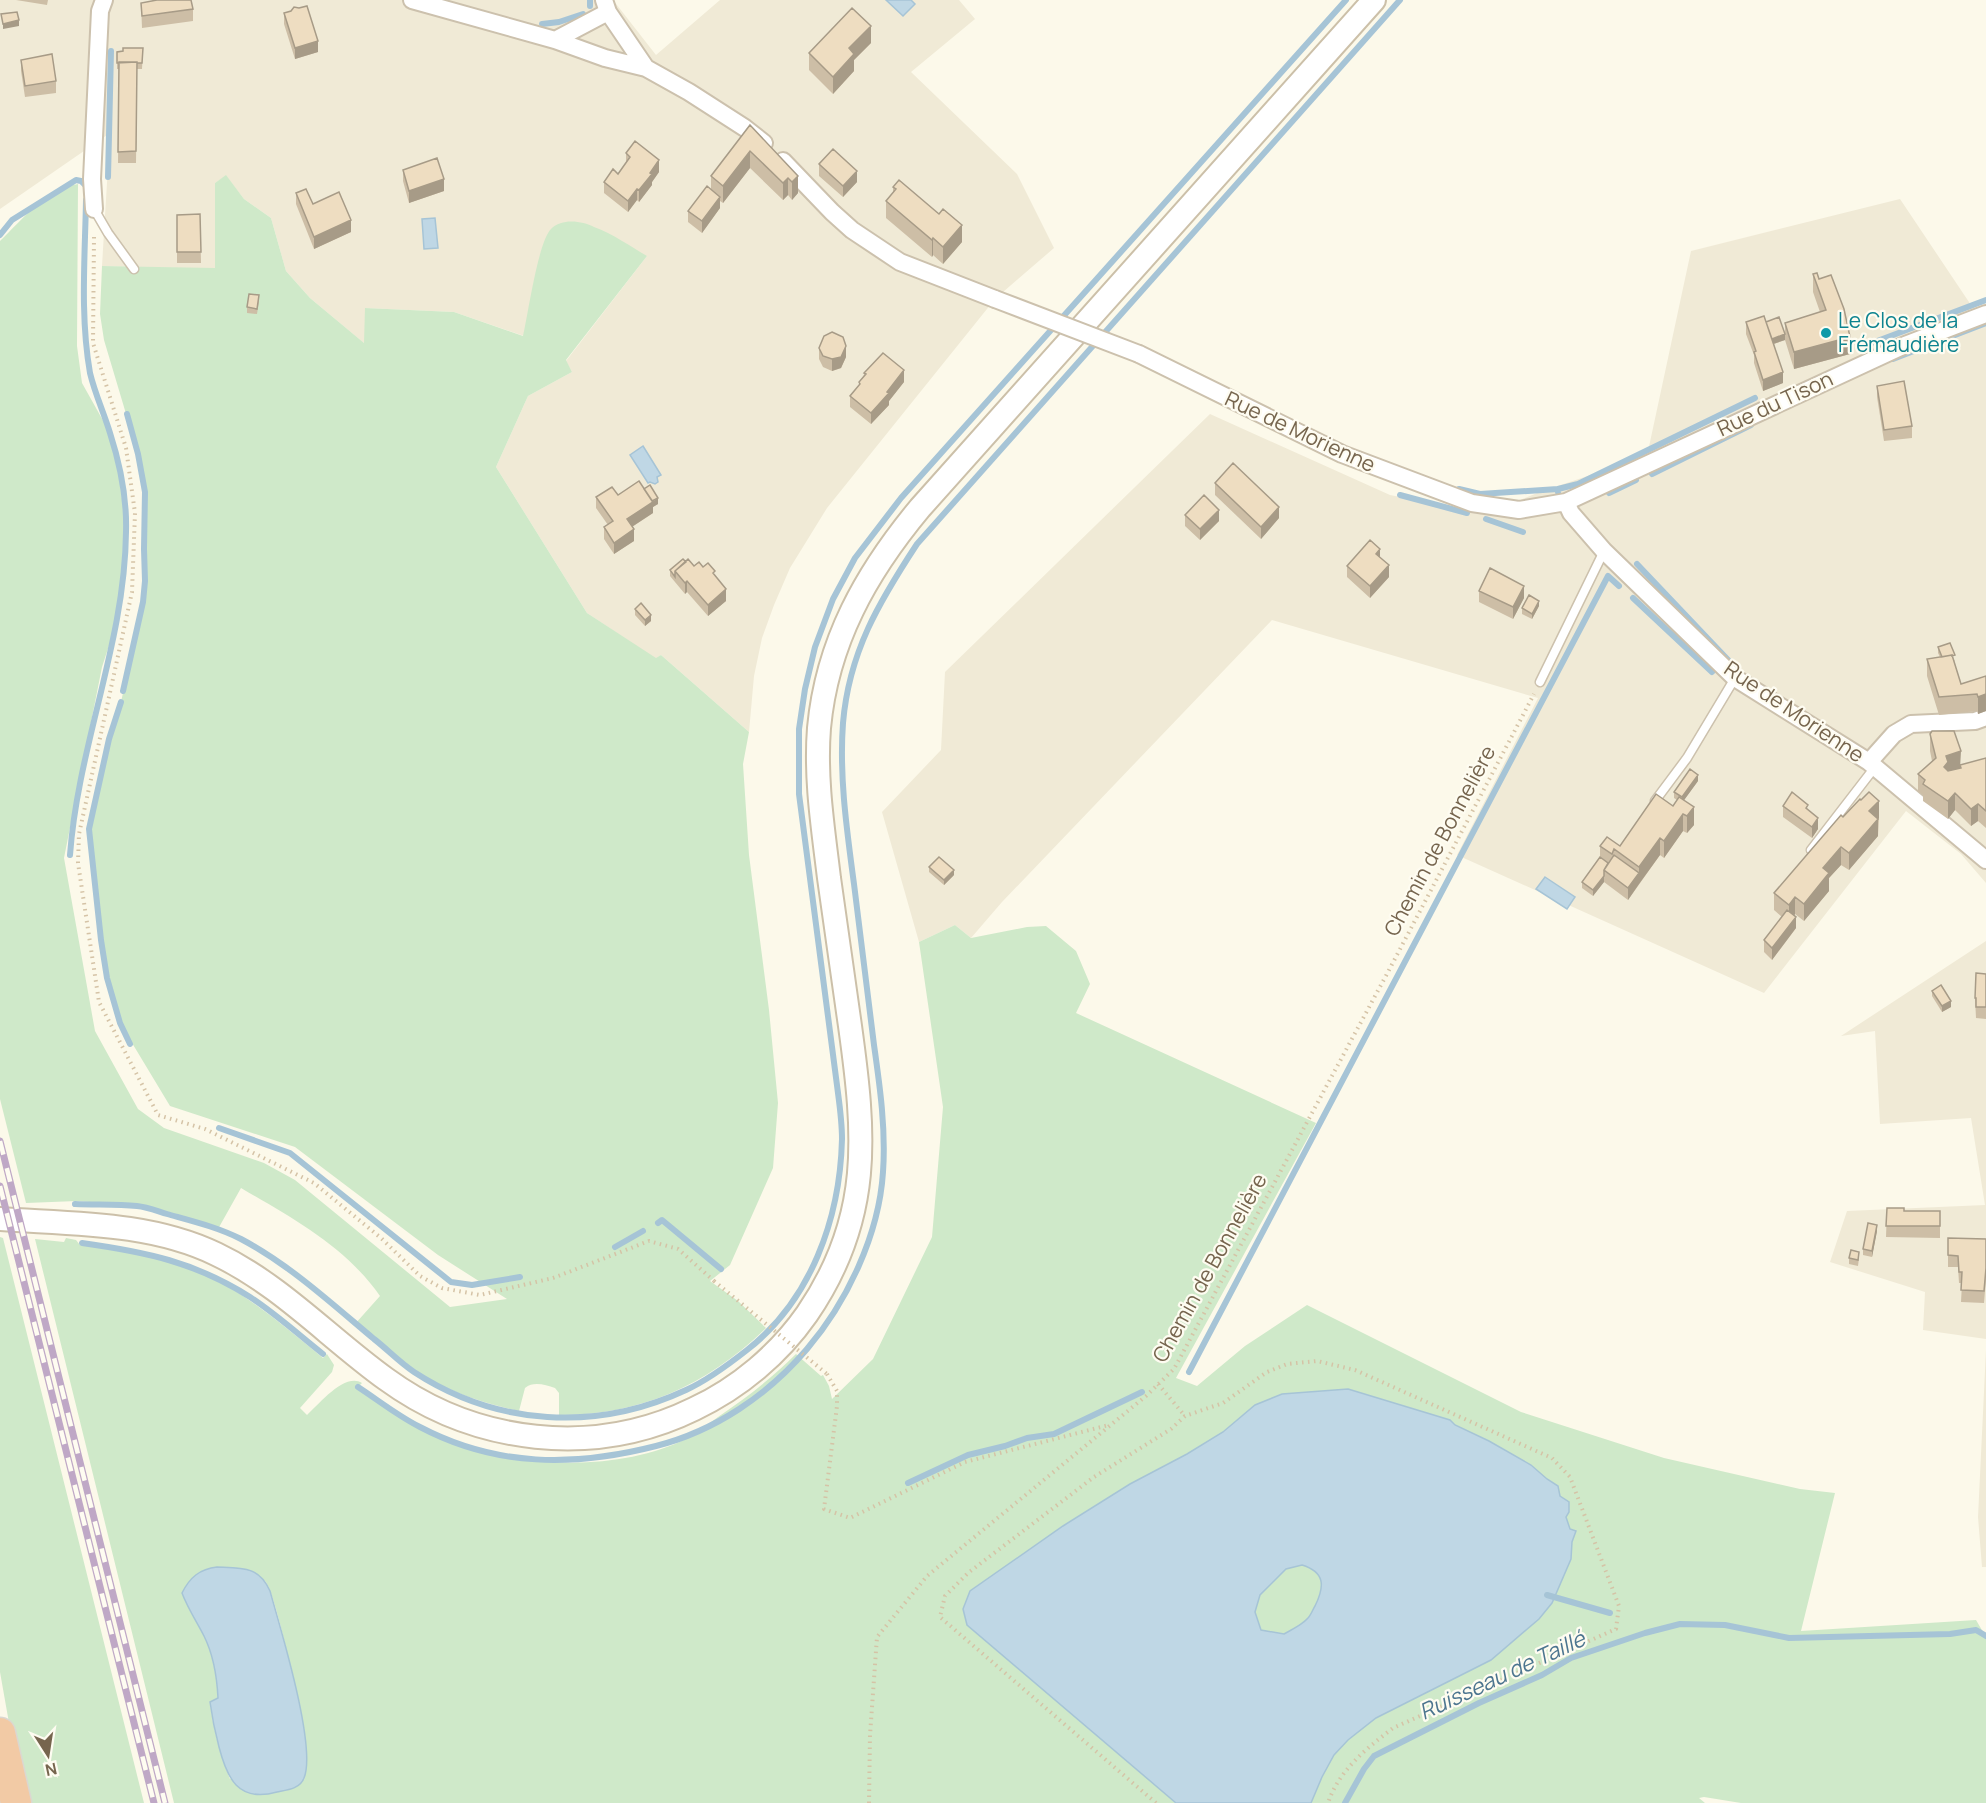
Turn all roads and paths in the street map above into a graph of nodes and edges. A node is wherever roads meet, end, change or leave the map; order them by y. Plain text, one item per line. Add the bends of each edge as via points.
1 (104, 0) edge
2 (412, 0) edge
3 (1374, 0) edge
4 (606, 6) edge
5 (555, 40) junction
6 (646, 68) junction
7 (94, 209) junction
8 (134, 269) dead end
9 (1986, 314) edge
10 (1566, 502) junction
11 (1604, 551) junction
12 (1735, 678) junction
13 (1540, 682) joint
14 (1986, 717) edge
15 (1872, 765) junction
16 (1655, 801) edge
17 (1804, 859) edge
18 (1986, 860) edge
19 (0, 1219) edge
20 (1158, 1384) junction
21 (1185, 1416) junction
22 (1110, 1425) junction
23 (0, 1733) edge
24 (16, 1803) edge
25 (869, 1803) edge
26 (1156, 1803) edge
27 (1328, 1803) edge

1 - 7 street via 100,11 93,157
2 - 5 street
3 - 19 main road via 920,508 879,560 850,613 830,668 818,757 824,836 860,1103 859,1173 851,1220 819,1297 784,1343 763,1363 696,1409 638,1430 567,1439 503,1432 472,1425 411,1396 274,1289 212,1252 129,1230
4 - 5 street
4 - 6 street, Rue de Morienne
5 - 6 street
6 - 10 street, Rue de Morienne, bridge via 745,128 845,224 900,262 1138,354 1342,454 1472,503 1520,510
7 - 8 lane
7 - 22 path, bridge via 93,343 126,448 135,513 132,592 79,834 78,863 99,1002 158,1115 205,1129 314,1183 420,1276 442,1288 480,1295 553,1278 649,1241 678,1249 827,1374 837,1391 837,1406 824,1509 850,1518 965,1462
9 - 10 street, Rue du Tison via 1855,367
10 - 11 street, Rue de Morienne
11 - 12 street, Rue de Morienne
11 - 13 lane
12 - 15 street, Rue de Morienne
12 - 16 lane via 1687,758
13 - 20 path, Chemin de Bonnelière via 1174,1369
14 - 15 street via 1911,724 1894,735
15 - 17 lane
15 - 18 street, Rue de Morienne
20 - 21 path
20 - 22 path, Chemin de Bonnelière
21 - 26 path via 1171,1429 1094,1477 968,1573 945,1596 940,1617
21 - 27 path via 1223,1403 1267,1372 1287,1364 1317,1361 1355,1370 1552,1458 1570,1477 1619,1606 1616,1629 1393,1728 1349,1766
22 - 25 path, Chemin de Bonnelière via 927,1575 877,1637
23 - 24 highway

